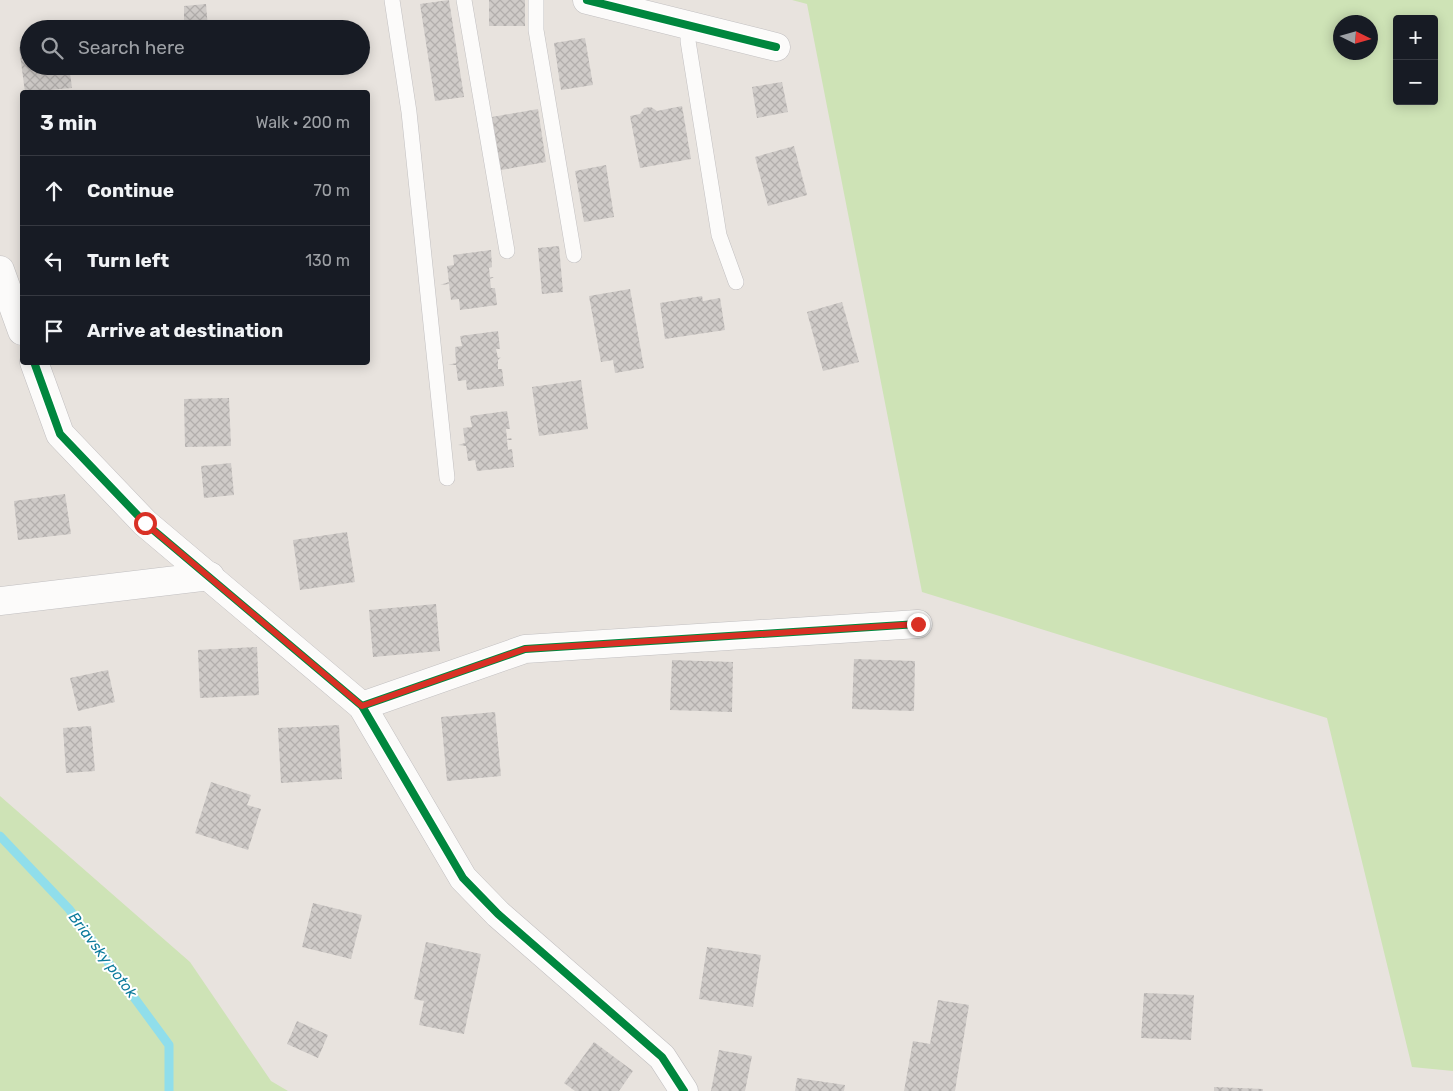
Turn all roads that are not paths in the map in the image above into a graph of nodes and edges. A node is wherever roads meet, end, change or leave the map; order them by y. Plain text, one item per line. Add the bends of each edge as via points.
1 (392, 0) edge
2 (464, 0) edge
3 (536, 0) edge
4 (587, 0) edge
5 (688, 26) junction
6 (776, 47) dead end
7 (507, 251) dead end
8 (574, 255) dead end
9 (0, 270) edge
10 (736, 282) dead end
11 (20, 325) edge
12 (35, 365) edge
13 (447, 478) dead end
14 (210, 576) junction
15 (0, 601) edge
16 (918, 624) dead end
17 (362, 706) junction
18 (684, 1091) edge

1 - 13 lane via 409,112
2 - 7 lane
3 - 8 lane via 536,30
4 - 5 street
5 - 6 street
5 - 10 lane via 720,235
9 - 11 street
12 - 14 street via 60,434 145,523
14 - 15 street
14 - 17 street
16 - 17 street via 525,649
17 - 18 street via 463,878 498,914 662,1057

